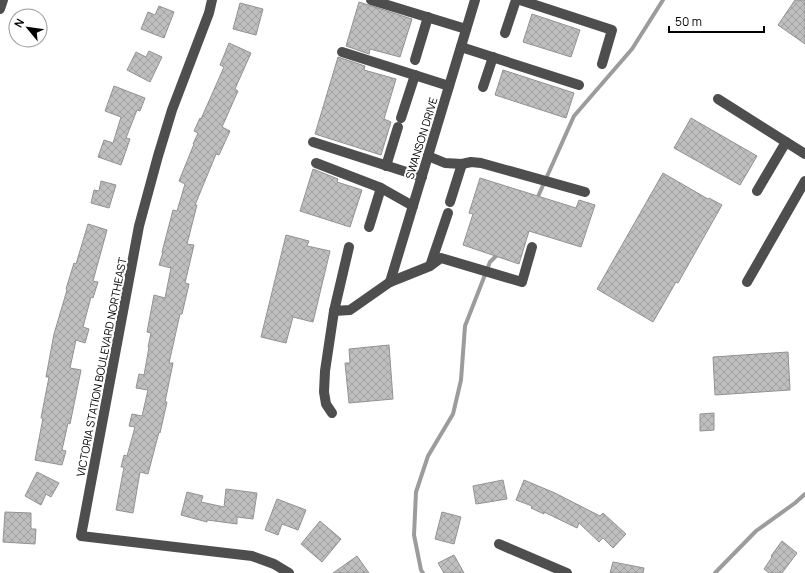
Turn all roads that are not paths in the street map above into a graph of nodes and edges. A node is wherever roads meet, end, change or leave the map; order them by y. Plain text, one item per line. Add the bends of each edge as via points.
1 (3, 0) edge
2 (212, 0) edge
3 (371, 0) edge
4 (475, 0) edge
5 (516, 0) edge
6 (520, 0) edge
7 (0, 9) edge
8 (428, 17) junction
9 (466, 29) junction
10 (505, 34) dead end
11 (461, 46) junction
12 (342, 52) dead end
13 (493, 57) junction
14 (415, 60) dead end
15 (602, 64) dead end
16 (415, 75) junction
17 (579, 85) dead end
18 (449, 86) junction
19 (483, 87) dead end
20 (718, 99) dead end
21 (313, 142) dead end
22 (786, 142) junction
23 (805, 154) edge
24 (428, 156) junction
25 (316, 163) dead end
26 (462, 164) junction
27 (386, 166) junction
28 (422, 177) junction
29 (805, 181) edge
30 (381, 188) junction
31 (757, 191) dead end
32 (585, 192) dead end
33 (450, 202) dead end
34 (413, 206) junction
35 (448, 213) dead end
36 (368, 227) dead end
37 (349, 247) dead end
38 (532, 247) dead end
39 (430, 266) junction
40 (390, 282) junction
41 (747, 282) dead end
42 (334, 311) junction
43 (332, 413) dead end
44 (499, 544) dead end
45 (289, 573) edge
46 (567, 573) edge

1 - 7 street
2 - 45 street, VICTORIA STATION BOULEVARD NORTHEAST via 172,110 139,226 81,536 252,556
3 - 8 street
4 - 9 street, SWANSON DRIVE
5 - 10 street
6 - 15 street via 612,30
8 - 9 street
8 - 14 street
9 - 11 street, SWANSON DRIVE
11 - 13 street
11 - 18 street, SWANSON DRIVE
12 - 16 street
13 - 17 street
13 - 19 street
16 - 18 street
16 - 27 street
18 - 24 street, SWANSON DRIVE
20 - 22 street
21 - 27 street
22 - 23 street
22 - 31 street
24 - 26 street via 445,163
24 - 28 street, SWANSON DRIVE
25 - 30 street
26 - 32 street via 482,163
26 - 33 street
27 - 28 street
28 - 34 street, SWANSON DRIVE
29 - 41 street
30 - 34 street
30 - 36 street
34 - 40 street, SWANSON DRIVE
35 - 39 street
37 - 42 street
38 - 39 street via 522,282 442,258
39 - 40 street
40 - 42 street via 350,310
42 - 43 street via 324,392 326,404
44 - 46 street

